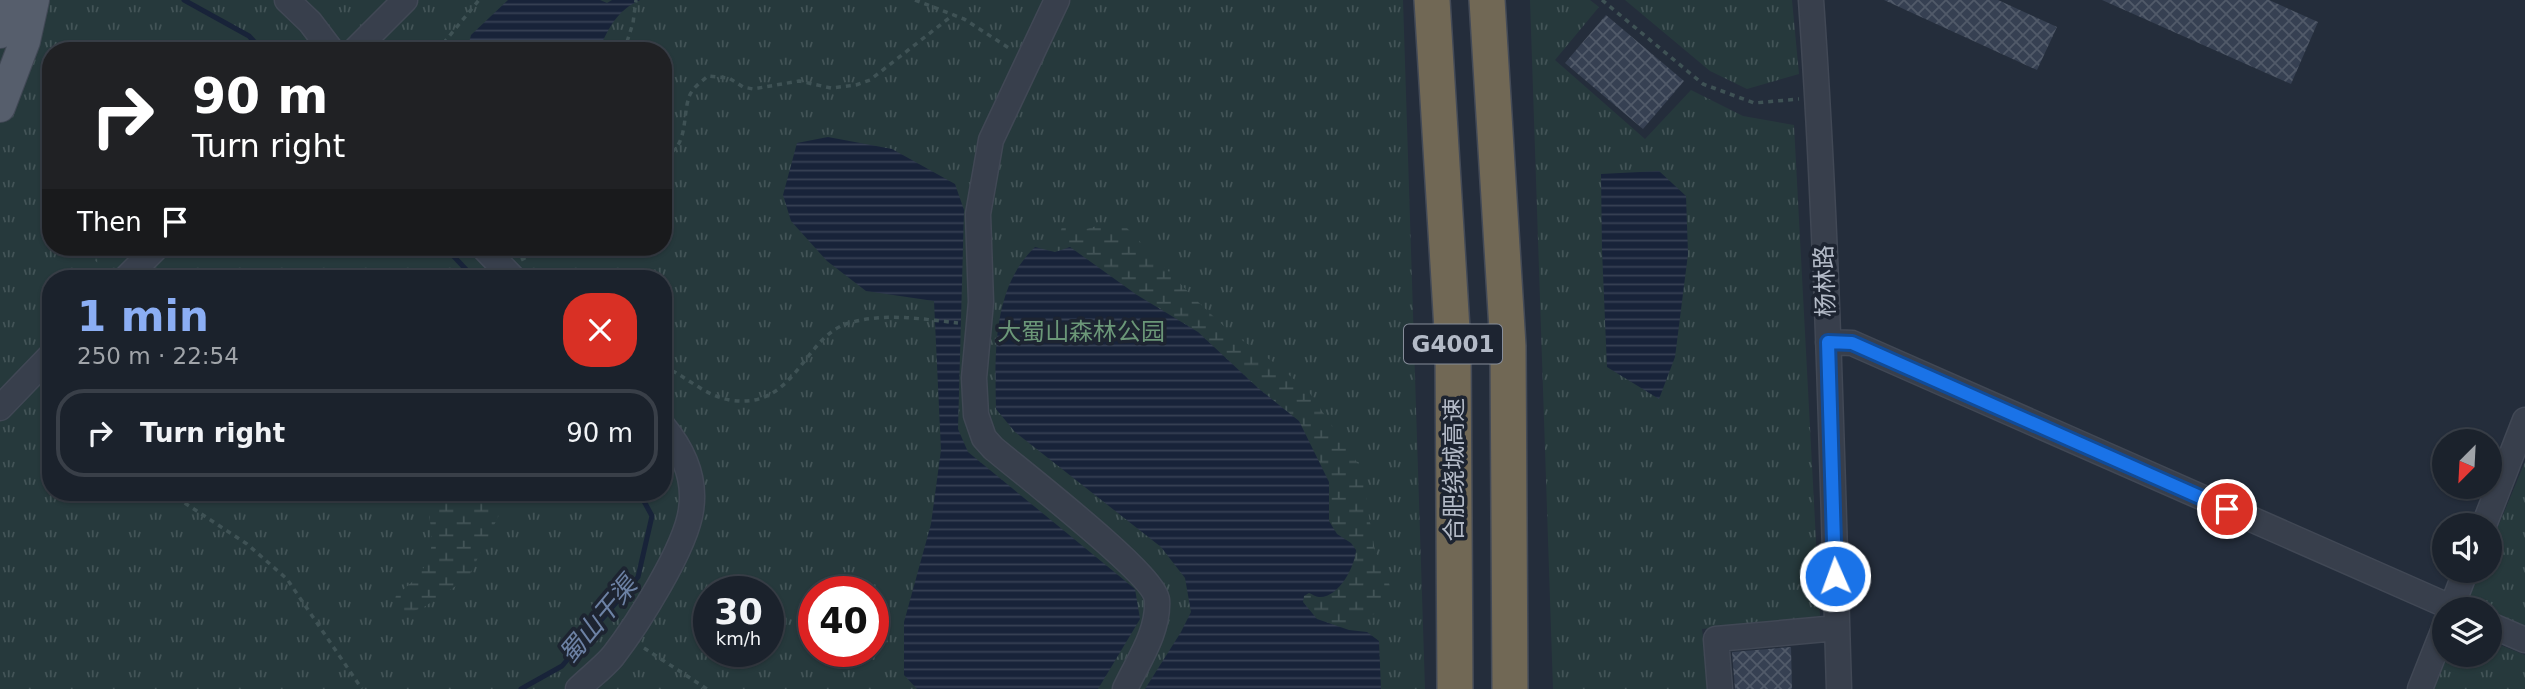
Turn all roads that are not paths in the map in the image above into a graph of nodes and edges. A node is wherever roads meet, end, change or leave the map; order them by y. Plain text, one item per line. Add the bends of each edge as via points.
1 (11, 0) edge
2 (34, 0) edge
3 (287, 0) edge
4 (405, 0) edge
5 (1057, 0) edge
6 (1432, 0) edge
7 (1487, 0) edge
8 (1811, 0) edge
9 (0, 33) edge
10 (325, 42) edge
11 (363, 42) edge
12 (0, 107) edge
13 (148, 256) edge
14 (492, 256) edge
15 (134, 270) edge
16 (505, 270) edge
17 (1828, 342) junction
18 (42, 364) edge
19 (0, 408) edge
20 (2525, 420) edge
21 (672, 439) edge
22 (2489, 513) edge
23 (2432, 604) edge
24 (1837, 628) junction
25 (2502, 630) edge
26 (2525, 640) edge
27 (2432, 660) edge
28 (578, 689) edge
29 (1125, 689) edge
30 (1455, 689) edge
31 (1510, 689) edge
32 (1720, 689) edge
33 (1839, 689) edge
34 (2420, 689) edge

1 - 9 main road
2 - 12 main road via 25,41
3 - 10 street
4 - 11 street
5 - 29 street via 992,140 978,214 977,422 993,448 1153,588 1156,624
6 - 30 highway, 合肥绕城高速 / G4001 via 1453,346
7 - 31 highway, G4001 via 1508,346
8 - 17 street, 杨林路
13 - 15 street
14 - 16 street
17 - 23 street via 1852,343
17 - 24 street, 杨林路
18 - 19 street
20 - 22 street
21 - 28 street via 685,458 691,512 673,558 627,636
24 - 32 street via 1716,639
24 - 33 street, 杨林路
25 - 26 street
27 - 34 street

